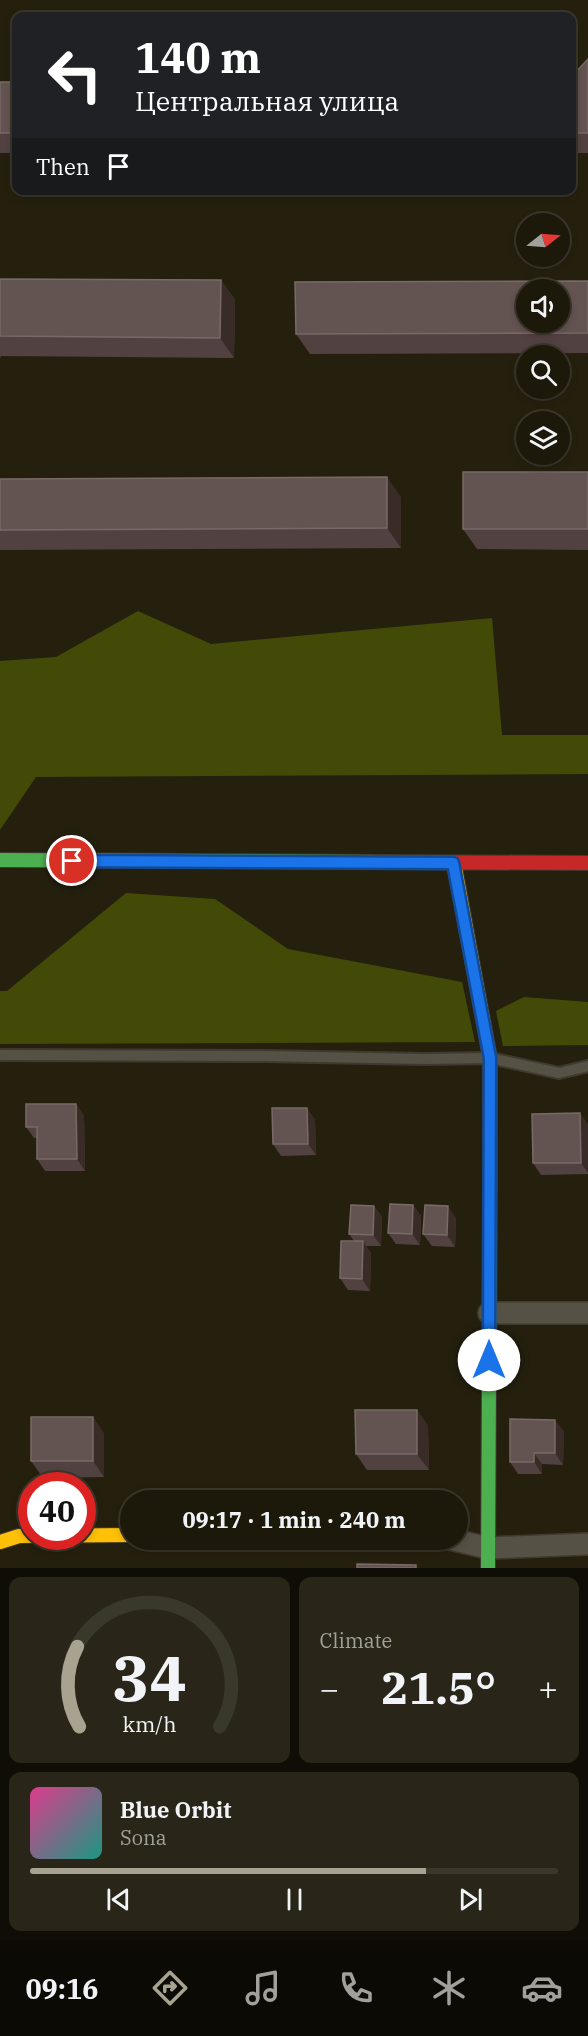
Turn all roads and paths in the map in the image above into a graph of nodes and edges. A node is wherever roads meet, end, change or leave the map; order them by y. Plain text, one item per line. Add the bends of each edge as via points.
1 (0, 860) edge
2 (453, 863) junction
3 (588, 863) edge
4 (0, 1056) edge
5 (490, 1058) junction
6 (588, 1066) edge
7 (489, 1313) junction
8 (588, 1313) edge
9 (120, 1535) edge
10 (0, 1542) edge
11 (588, 1544) edge
12 (468, 1548) edge
13 (488, 1558) edge

1 - 2 street
2 - 3 street
2 - 5 street
4 - 5 lane
5 - 6 lane via 560,1073
5 - 7 street
7 - 8 street
7 - 13 street
9 - 10 street via 19,1536
11 - 13 street
12 - 13 street

